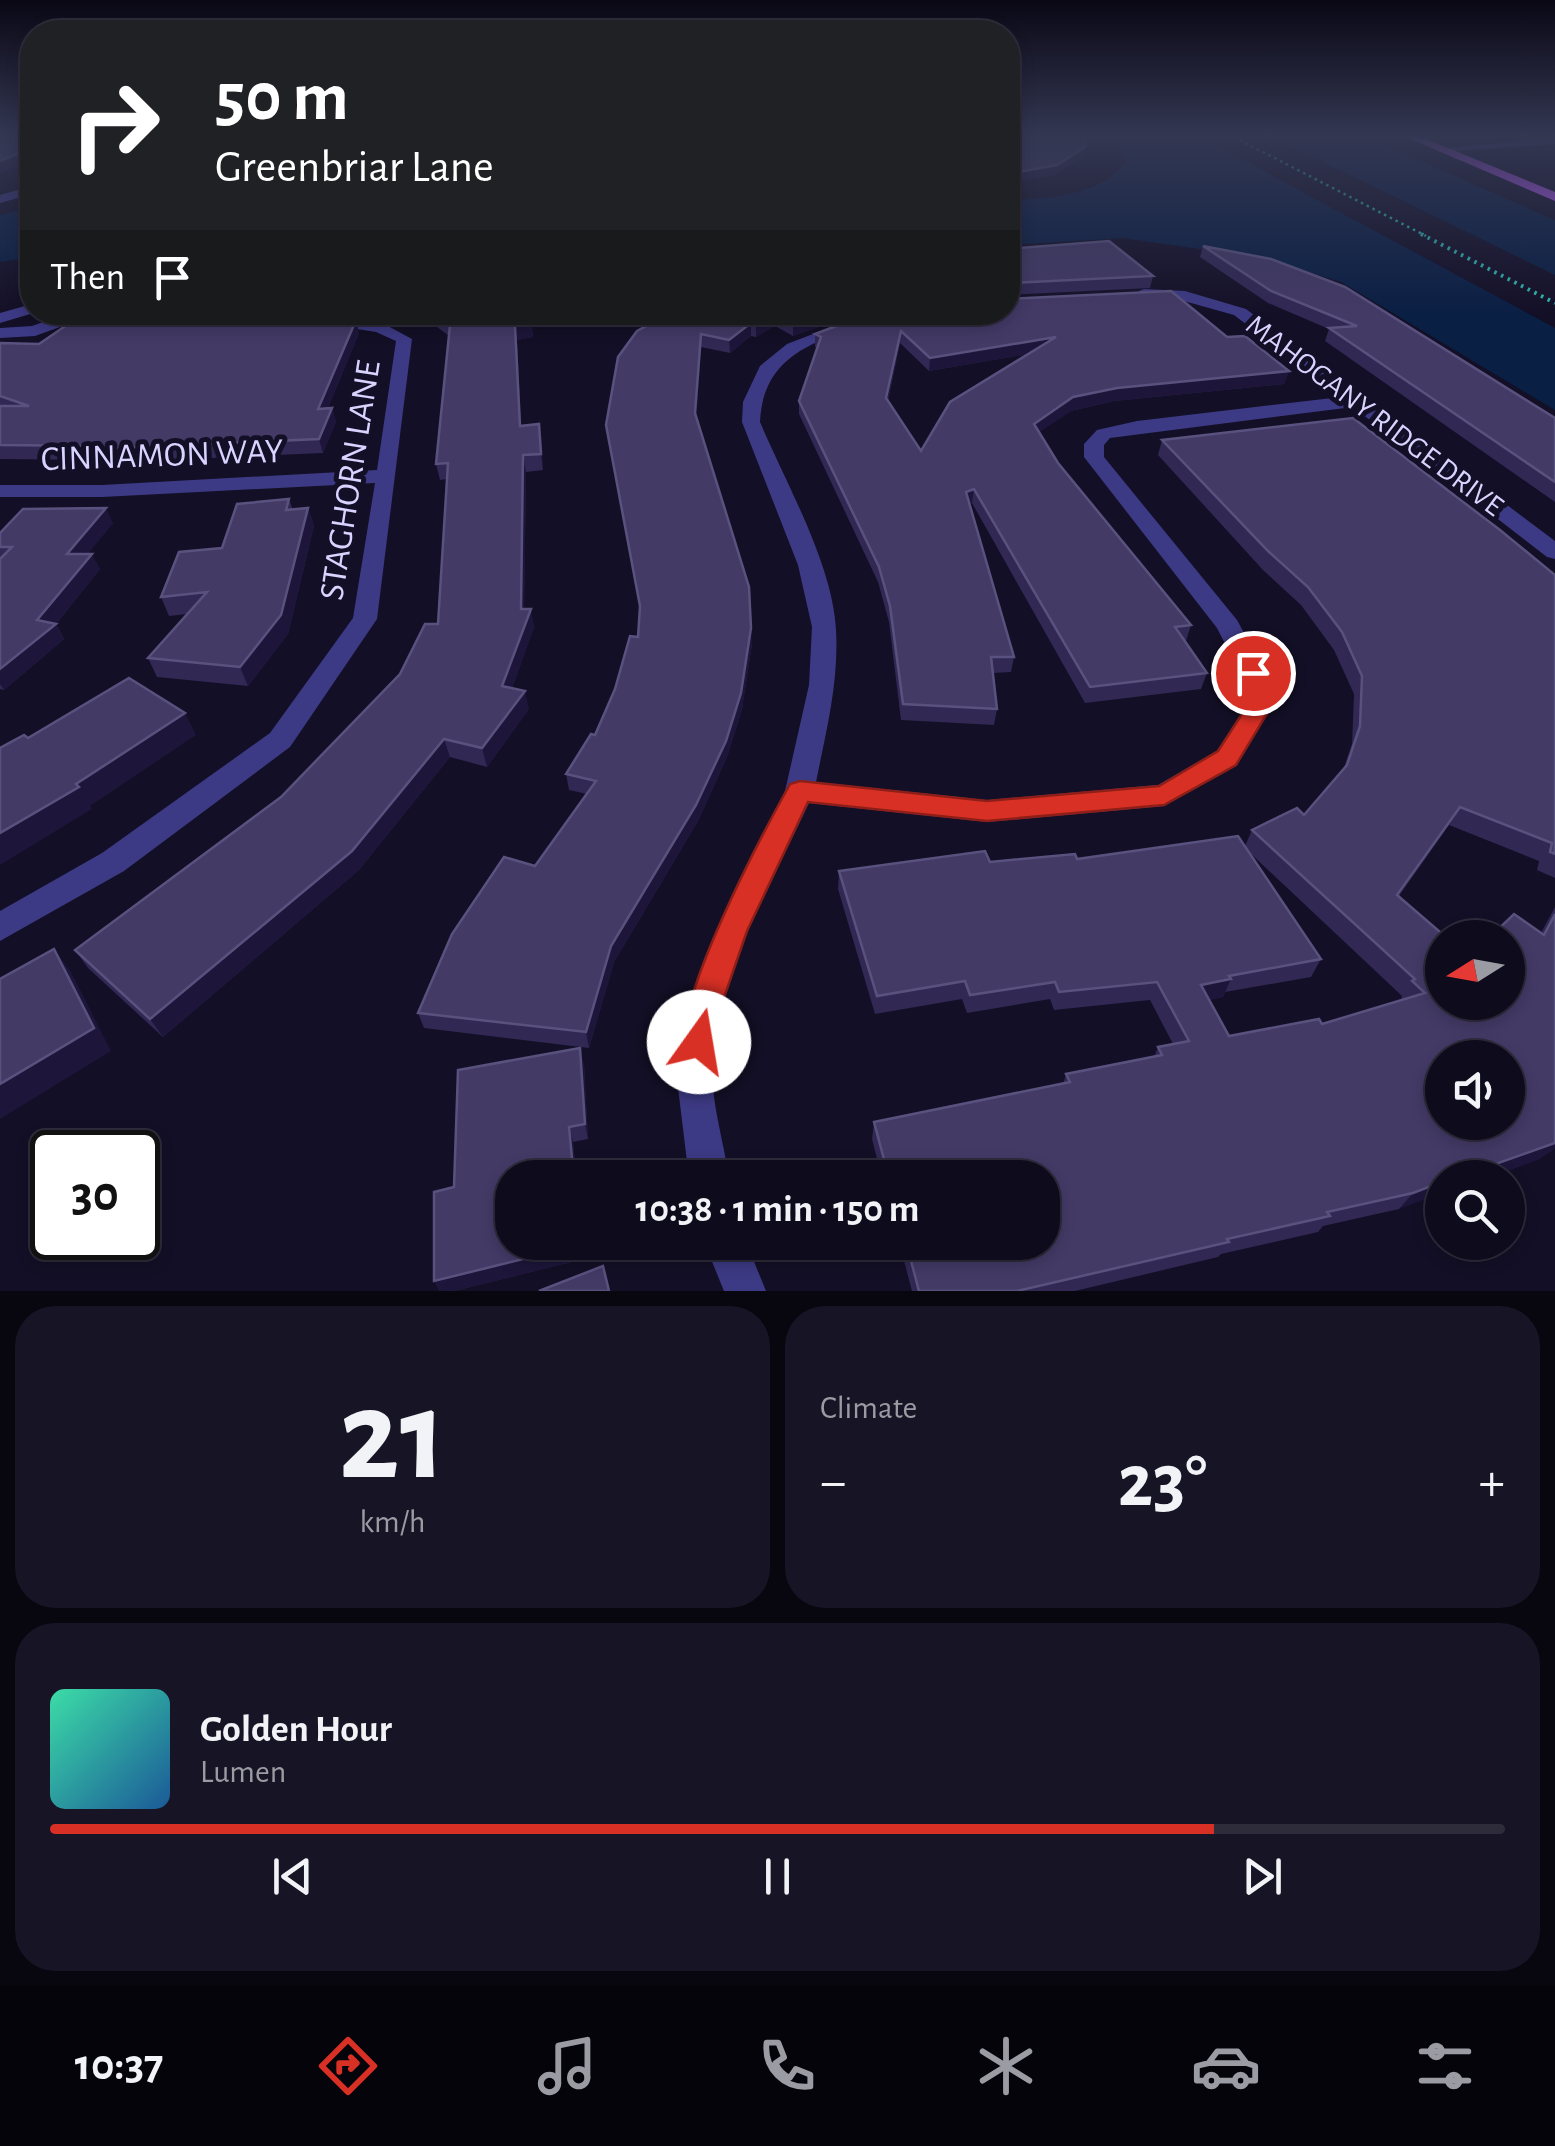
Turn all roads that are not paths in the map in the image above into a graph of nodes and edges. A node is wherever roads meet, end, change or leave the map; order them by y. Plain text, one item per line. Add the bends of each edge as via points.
1 (1132, 294) edge
2 (45, 325) edge
3 (364, 325) edge
4 (854, 325) edge
5 (0, 333) edge
6 (1357, 401) junction
7 (386, 476) junction
8 (1, 492) edge
9 (1555, 552) edge
10 (800, 791) junction
11 (0, 927) edge
12 (706, 1160) edge
13 (733, 1260) edge
14 (746, 1291) edge

1 - 6 street, MAHOGANY RIDGE DRIVE via 1185,296 1240,312
2 - 5 street
3 - 7 street, STAGHORN LANE via 404,339
4 - 10 street via 799,342 756,382 750,401 750,422 809,565 824,627 822,685
6 - 9 street, MAHOGANY RIDGE DRIVE
6 - 10 street via 1138,428 1104,434 1094,444 1094,457 1228,625 1253,673 1256,712 1227,758 1164,795 987,811
7 - 8 street, CINNAMON WAY
7 - 11 street, STAGHORN LANE via 365,619 280,740 113,862
10 - 12 street via 732,931 703,1012 694,1071
13 - 14 street

